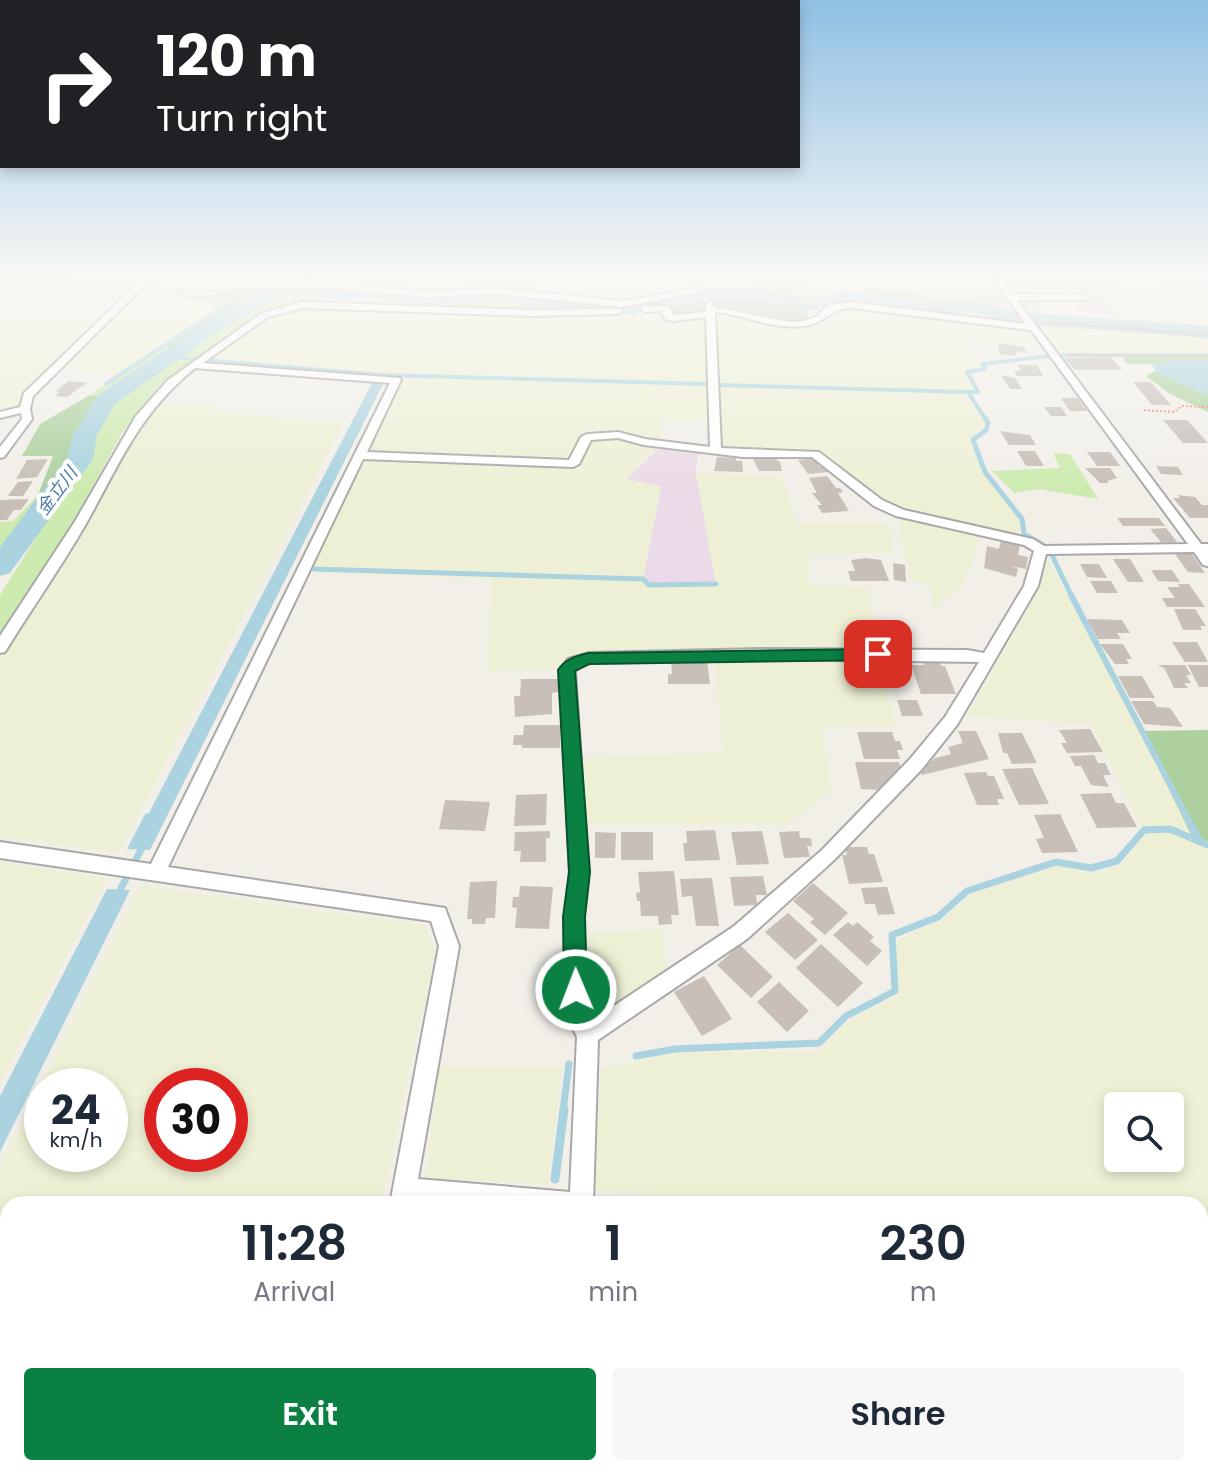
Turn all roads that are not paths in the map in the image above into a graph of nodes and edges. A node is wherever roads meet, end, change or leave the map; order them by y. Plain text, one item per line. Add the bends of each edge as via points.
1 (74, 349) edge
2 (216, 349) edge
3 (711, 349) edge
4 (1050, 349) edge
5 (193, 365) junction
6 (25, 409) junction
7 (0, 415) edge
8 (716, 451) junction
9 (0, 455) edge
10 (359, 455) junction
11 (1203, 548) edge
12 (1041, 550) junction
13 (1208, 562) edge
14 (0, 648) edge
15 (986, 658) junction
16 (0, 850) edge
17 (148, 871) junction
18 (588, 1035) junction
19 (403, 1196) edge
20 (578, 1196) edge

1 - 6 street via 28,395
2 - 5 street
3 - 8 street
4 - 11 street
5 - 10 street via 396,380
5 - 14 street via 152,399 128,431 80,523
6 - 7 street
6 - 9 street via 27,419
8 - 10 street via 593,434 573,464
8 - 12 street via 815,454 878,503 900,513 1028,542
10 - 17 street
11 - 12 street
11 - 13 street
12 - 15 street via 1031,586
15 - 18 street via 951,721 828,855 740,933
15 - 18 street via 761,654 589,658 573,663 567,670 579,872 574,917 576,1015
16 - 17 street
17 - 19 street via 438,914 449,946
18 - 20 street

